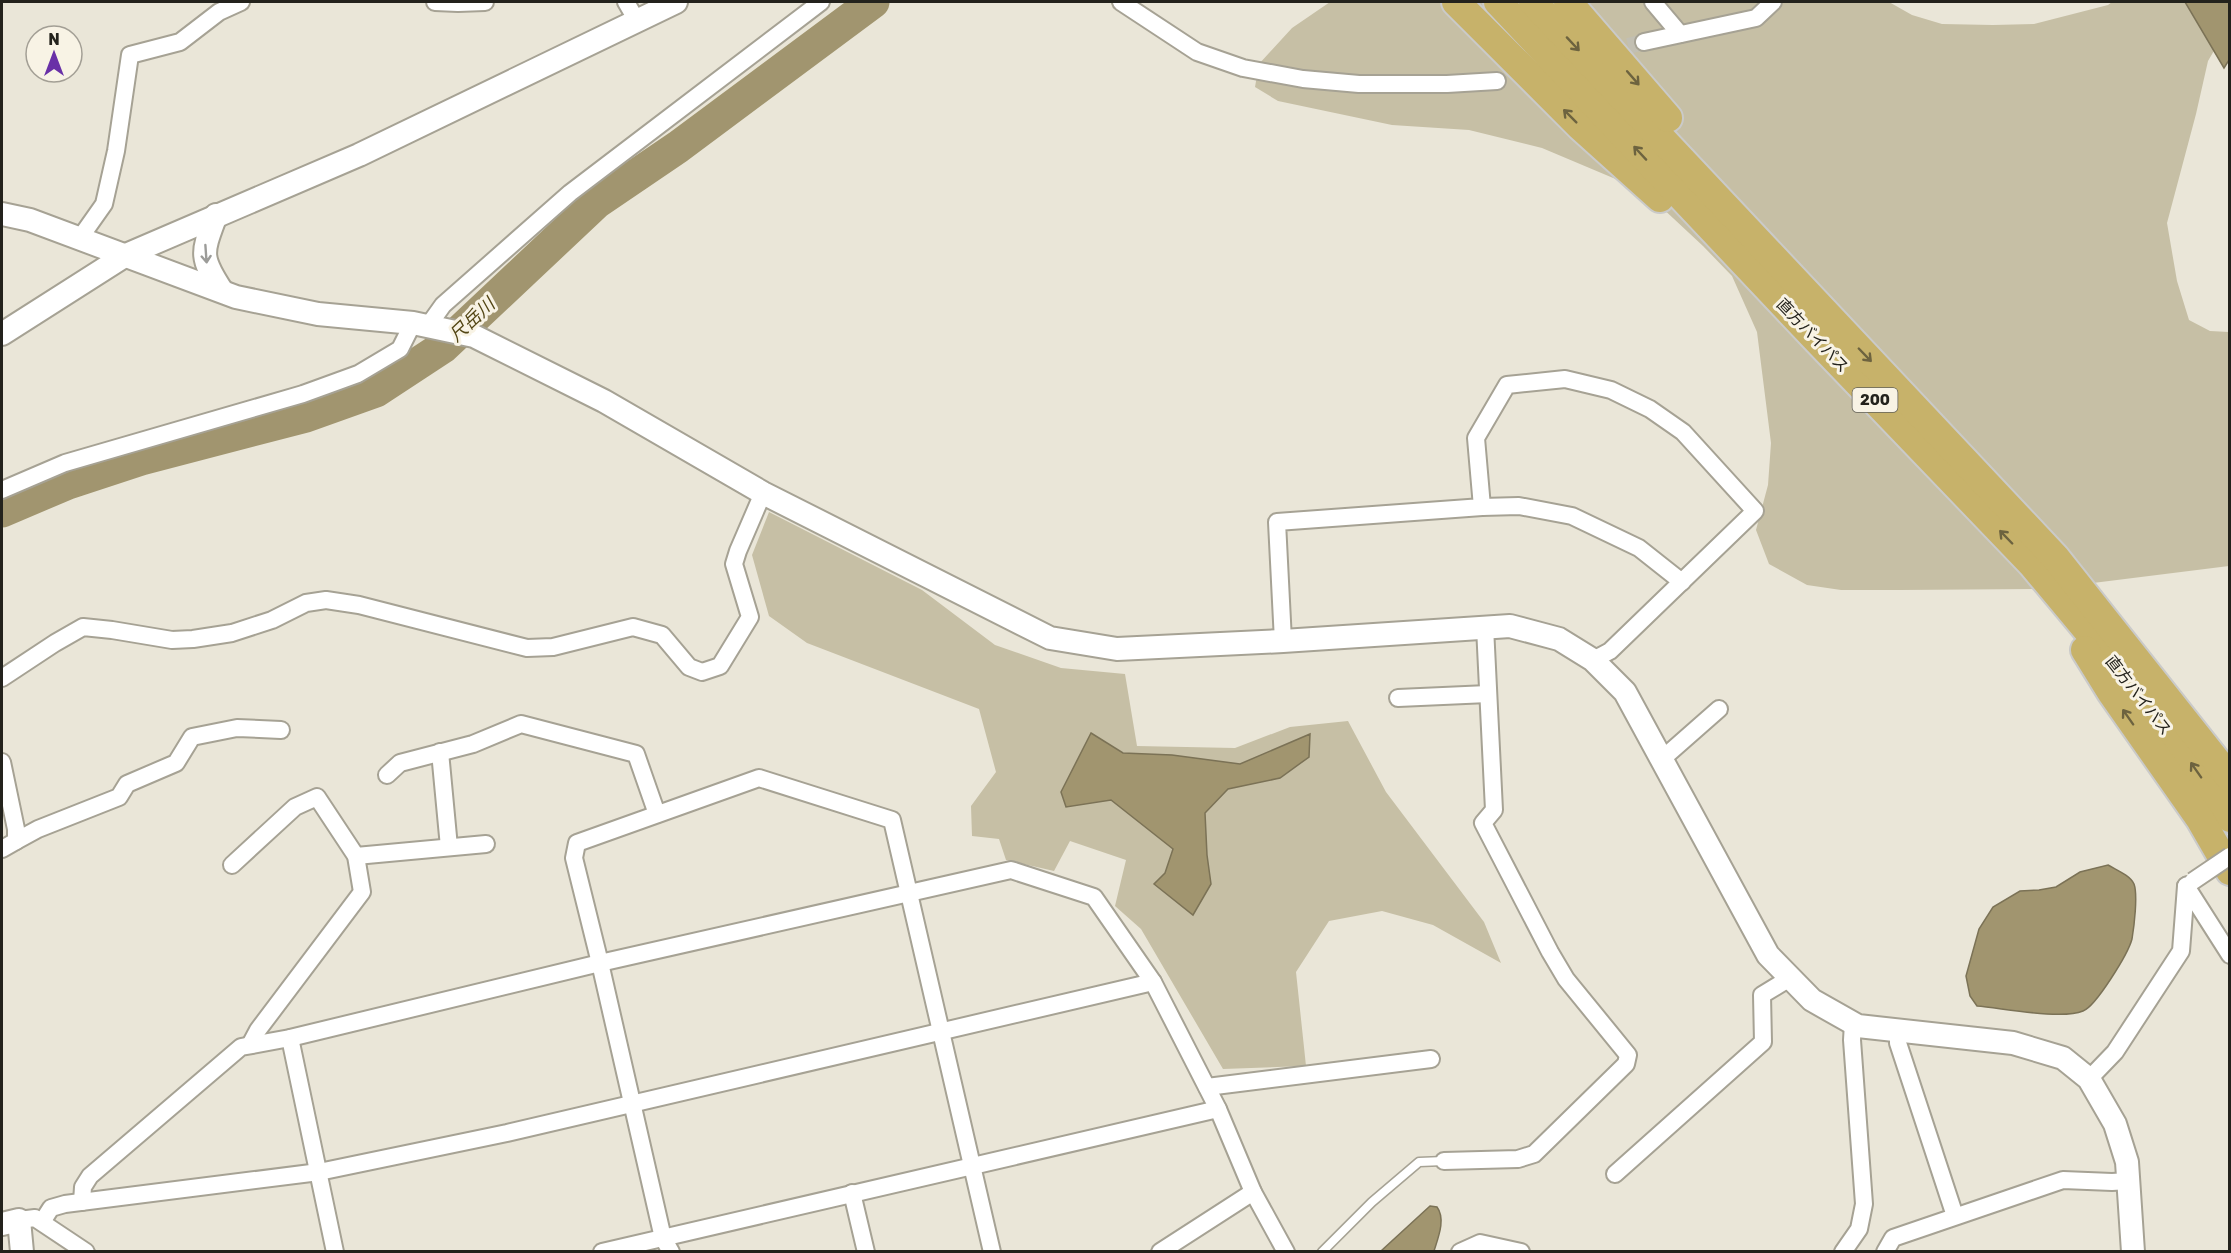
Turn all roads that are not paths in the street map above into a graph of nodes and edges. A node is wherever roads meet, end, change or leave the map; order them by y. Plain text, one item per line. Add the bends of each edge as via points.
1 (241, 2) edge
2 (435, 2) edge
3 (485, 2) edge
4 (676, 2) edge
5 (820, 2) edge
6 (1121, 2) edge
7 (1456, 2) edge
8 (1498, 2) edge
9 (1533, 2) edge
10 (1568, 2) edge
11 (1653, 2) edge
12 (1773, 2) edge
13 (632, 11) edge
14 (1680, 34) junction
15 (1644, 42) tunnel mouth
16 (1497, 81) dead end
17 (2, 214) edge
18 (216, 215) junction
19 (80, 238) junction
20 (126, 255) junction
21 (222, 291) junction
22 (424, 325) junction
23 (2, 334) edge
24 (1827, 334) junction
25 (2, 490) edge
26 (764, 493) junction
27 (1482, 507) junction
28 (2043, 560) junction
29 (1682, 582) junction
30 (1485, 627) junction
31 (1283, 641) junction
32 (1593, 660) junction
33 (2, 678) edge
34 (1488, 694) junction
35 (1398, 698) dead end
36 (1719, 709) dead end
37 (281, 730) dead end
38 (2229, 746) edge
39 (440, 752) junction
40 (1661, 760) junction
41 (2, 762) edge
42 (387, 775) dead end
43 (2229, 778) edge
44 (657, 814) junction
45 (2229, 818) edge
46 (486, 844) dead end
47 (9, 845) edge
48 (449, 847) junction
49 (356, 856) junction
50 (2229, 856) edge
51 (232, 865) dead end
52 (2229, 871) edge
53 (2189, 884) junction
54 (909, 893) junction
55 (2229, 955) edge
56 (600, 963) junction
57 (1790, 978) junction
58 (1153, 982) junction
59 (1853, 1023) junction
60 (1898, 1030) junction
61 (941, 1032) junction
62 (290, 1038) junction
63 (250, 1045) junction
64 (1431, 1059) dead end
65 (2089, 1079) junction
66 (1207, 1087) junction
67 (632, 1102) junction
68 (1218, 1109) junction
69 (1444, 1161) joint
70 (973, 1164) junction
71 (319, 1172) junction
72 (1615, 1174) dead end
73 (2128, 1181) junction
74 (1253, 1192) junction
75 (852, 1193) junction
76 (82, 1202) junction
77 (1954, 1216) junction
78 (10, 1222) edge
79 (42, 1222) junction
80 (667, 1245) edge
81 (22, 1251) edge
82 (86, 1251) edge
83 (335, 1251) edge
84 (602, 1251) edge
85 (866, 1251) edge
86 (992, 1251) edge
87 (1160, 1251) edge
88 (1286, 1251) edge
89 (1322, 1251) edge
90 (1460, 1251) edge
91 (1521, 1251) edge
92 (1843, 1251) edge
93 (1885, 1251) edge
94 (2133, 1251) edge

1 - 19 street via 219,12 180,42 130,55 104,204
2 - 3 street
4 - 13 street
5 - 22 street via 570,193
6 - 16 street via 1197,52 1242,68 1304,80 1359,84
24 -> 7 highway via 1580,126
24 -> 8 highway, 直方バイパス / 200
9 -> 24 highway, 直方バイパス / 200
10 -> 24 highway via 1725,185
11 - 14 street
12 - 14 street via 1756,18
13 - 18 street via 359,154
14 - 15 street
17 - 19 street
18 - 20 street
18 -> 21 street via 204,248 208,270
19 - 20 street
20 - 21 street
20 - 23 street
21 - 22 street via 318,314
22 - 25 street via 400,349 358,374 303,394 66,463
22 - 26 street via 474,336 604,401
24 - 28 highway, 直方バイパス / 200
26 - 31 street via 1050,638 1117,649
26 - 33 street via 734,564 750,617 720,666 702,672 689,667 662,635 633,627 554,647 527,648 326,600 306,603 232,633 193,639 172,640 83,627
27 - 29 street via 1519,506 1572,516 1639,548
27 - 29 street via 1476,438 1507,385 1565,379 1611,390 1683,432 1755,511
27 - 31 street via 1277,522
28 - 38 highway via 2137,633
28 - 43 highway, 直方バイパス / 200
45 -> 28 highway, 直方バイパス / 200
52 -> 28 highway via 2200,819 2110,692
29 - 32 street via 1610,651
30 - 31 street
30 - 32 street via 1510,626 1559,639
30 - 34 street
32 - 40 street via 1625,692
34 - 35 street
34 - 69 street via 1494,810 1483,823 1566,979 1628,1055 1626,1064 1534,1154 1518,1159
36 - 40 street
37 - 47 street via 237,728 192,737 176,763 127,784 119,797 38,829
39 - 42 street via 400,763
39 - 44 street via 473,744 521,724 636,754
39 - 48 street
40 - 57 street via 1768,955
41 - 47 street via 16,829
44 - 54 street via 759,778 892,820
44 - 56 street via 577,843 574,858
46 - 48 street
48 - 49 street
49 - 51 street via 317,797 295,807
49 - 63 street via 363,892
50 - 53 street, bridge
53 - 55 street
53 - 65 street via 2181,951 2115,1052
54 - 56 street
54 - 58 street via 1011,870 1094,897
54 - 61 street
56 - 62 street
56 - 67 street
57 - 59 street via 1812,1000
57 - 72 street via 1762,994 1763,1042
58 - 61 street
58 - 66 street
59 - 60 street
59 - 92 street via 1864,1204 1859,1229
60 - 65 street via 2013,1043 2063,1058
60 - 77 street via 1898,1043
61 - 67 street
61 - 70 street
62 - 63 street
62 - 71 street
63 - 76 street via 241,1047 90,1176 83,1187
64 - 66 street
65 - 73 street via 2115,1124 2127,1162
66 - 68 street
67 - 71 street
67 - 80 street
68 - 70 street
68 - 74 street
69 - 89 lane via 1419,1162
70 - 75 street
70 - 86 street
71 - 76 street
71 - 83 street
73 - 77 street via 2063,1180
73 - 94 street
74 - 87 street
74 - 88 street
75 - 80 street
75 - 85 street
76 - 79 street via 51,1208
77 - 93 street via 1893,1238
78 - 79 street via 35,1218
78 - 81 street
79 - 82 street
80 - 84 street
90 - 91 street via 1480,1243

